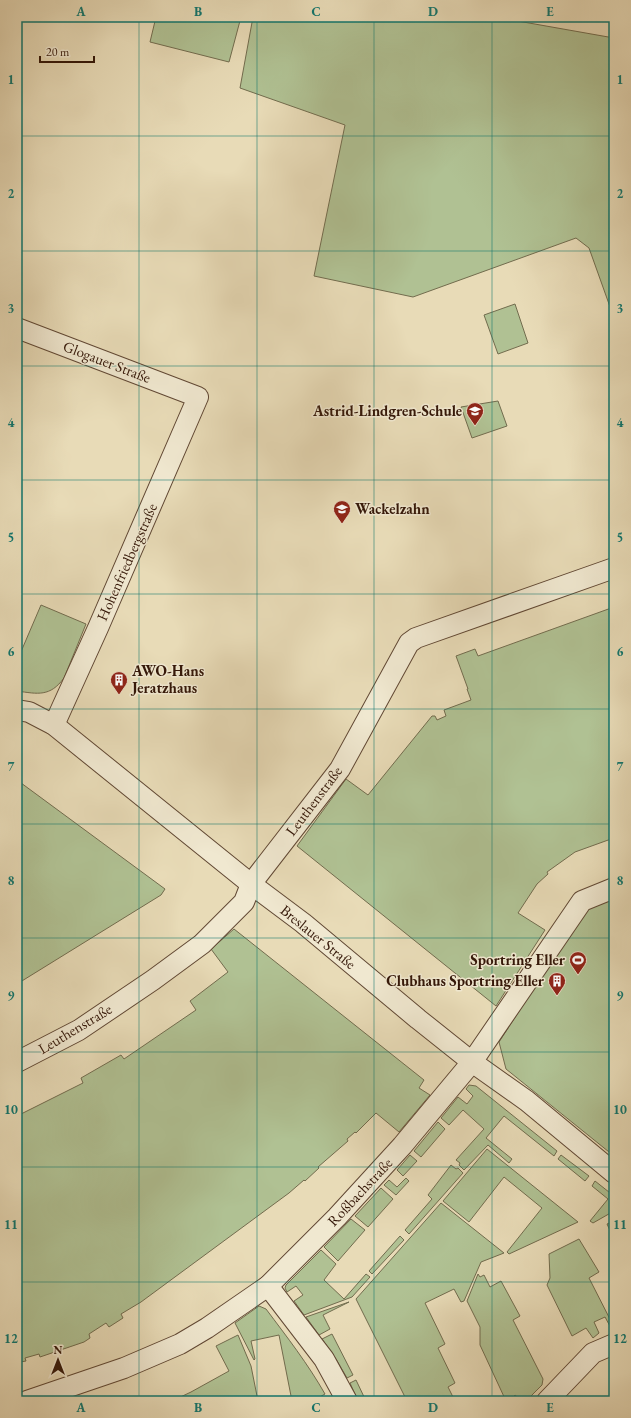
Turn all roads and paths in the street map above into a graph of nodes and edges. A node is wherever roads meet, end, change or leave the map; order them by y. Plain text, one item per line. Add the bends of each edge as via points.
1 (17, 328) edge
2 (198, 397) joint
3 (614, 568) edge
4 (17, 710) edge
5 (54, 725) junction
6 (251, 884) junction
7 (614, 888) edge
8 (17, 1062) edge
9 (472, 1062) junction
10 (614, 1173) edge
11 (268, 1286) junction
12 (614, 1344) edge
13 (27, 1401) edge
14 (347, 1401) edge
15 (547, 1401) edge

1 - 2 street, Glogauer Straße
2 - 5 street, Hohenfriedbergstraße
3 - 6 street, Leuthenstraße via 416,638 409,643 340,769
4 - 5 street, Breslauer Straße via 29,712
5 - 6 street, Breslauer Straße
6 - 8 street, Leuthenstraße via 244,902 202,944 79,1030
6 - 9 street, Breslauer Straße via 303,923
7 - 9 street, Roßbachstraße via 582,901
9 - 10 street, Breslauer Straße via 526,1101
9 - 11 street, Roßbachstraße via 338,1217
11 - 13 street, Roßbachstraße via 180,1344 124,1368
11 - 14 street via 324,1359
12 - 15 street via 594,1353

